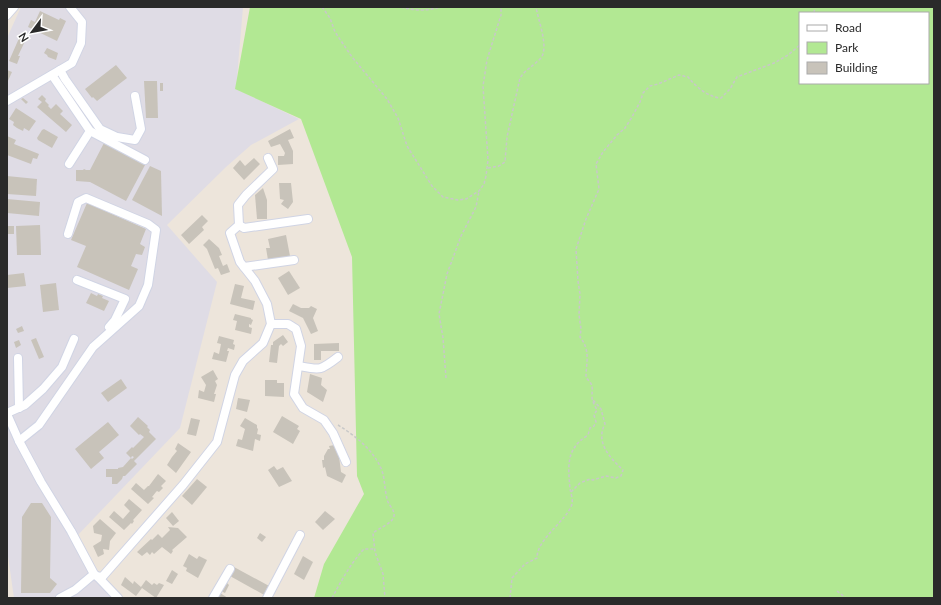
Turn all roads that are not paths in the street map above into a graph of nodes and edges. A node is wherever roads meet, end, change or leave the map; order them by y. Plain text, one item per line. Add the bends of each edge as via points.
1 (14, 7) edge
2 (70, 7) edge
3 (7, 15) edge
4 (60, 70) junction
5 (52, 75) junction
6 (135, 96) dead end
7 (7, 102) edge
8 (90, 131) junction
9 (268, 158) dead end
10 (145, 160) dead end
11 (69, 164) dead end
12 (308, 219) dead end
13 (239, 225) junction
14 (68, 234) dead end
15 (294, 260) dead end
16 (244, 267) junction
17 (77, 280) dead end
18 (271, 324) junction
19 (74, 339) dead end
20 (93, 347) junction
21 (18, 358) dead end
22 (338, 358) dead end
23 (298, 366) junction
24 (19, 408) junction
25 (7, 413) edge
26 (19, 441) junction
27 (346, 462) dead end
28 (300, 535) dead end
29 (230, 569) dead end
30 (96, 576) junction
31 (60, 598) edge
32 (118, 598) edge
33 (213, 598) edge
34 (267, 598) edge

1 - 3 street
2 - 4 street via 82,22 81,43 72,63
4 - 5 street
4 - 6 street via 100,129 117,137 135,140 140,129
5 - 7 street
5 - 8 street
8 - 10 street
8 - 11 street
9 - 13 street via 273,169 238,205
12 - 13 street via 244,228
13 - 16 street via 230,232
14 - 20 street via 78,202 86,198 148,224 156,230 148,285 139,306
15 - 16 street
16 - 18 street via 267,304
17 - 20 street via 124,300 115,320
18 - 23 street via 288,324 296,329 302,346
18 - 30 street via 263,343 243,361 235,375 217,442 103,576
19 - 24 street via 62,367 40,393
20 - 26 street via 39,425
21 - 24 street
22 - 23 street via 325,367 316,369
23 - 27 street via 294,394 302,408 324,420
24 - 25 street
25 - 26 street
26 - 30 street
28 - 34 street
29 - 33 street
30 - 31 street
30 - 32 street

